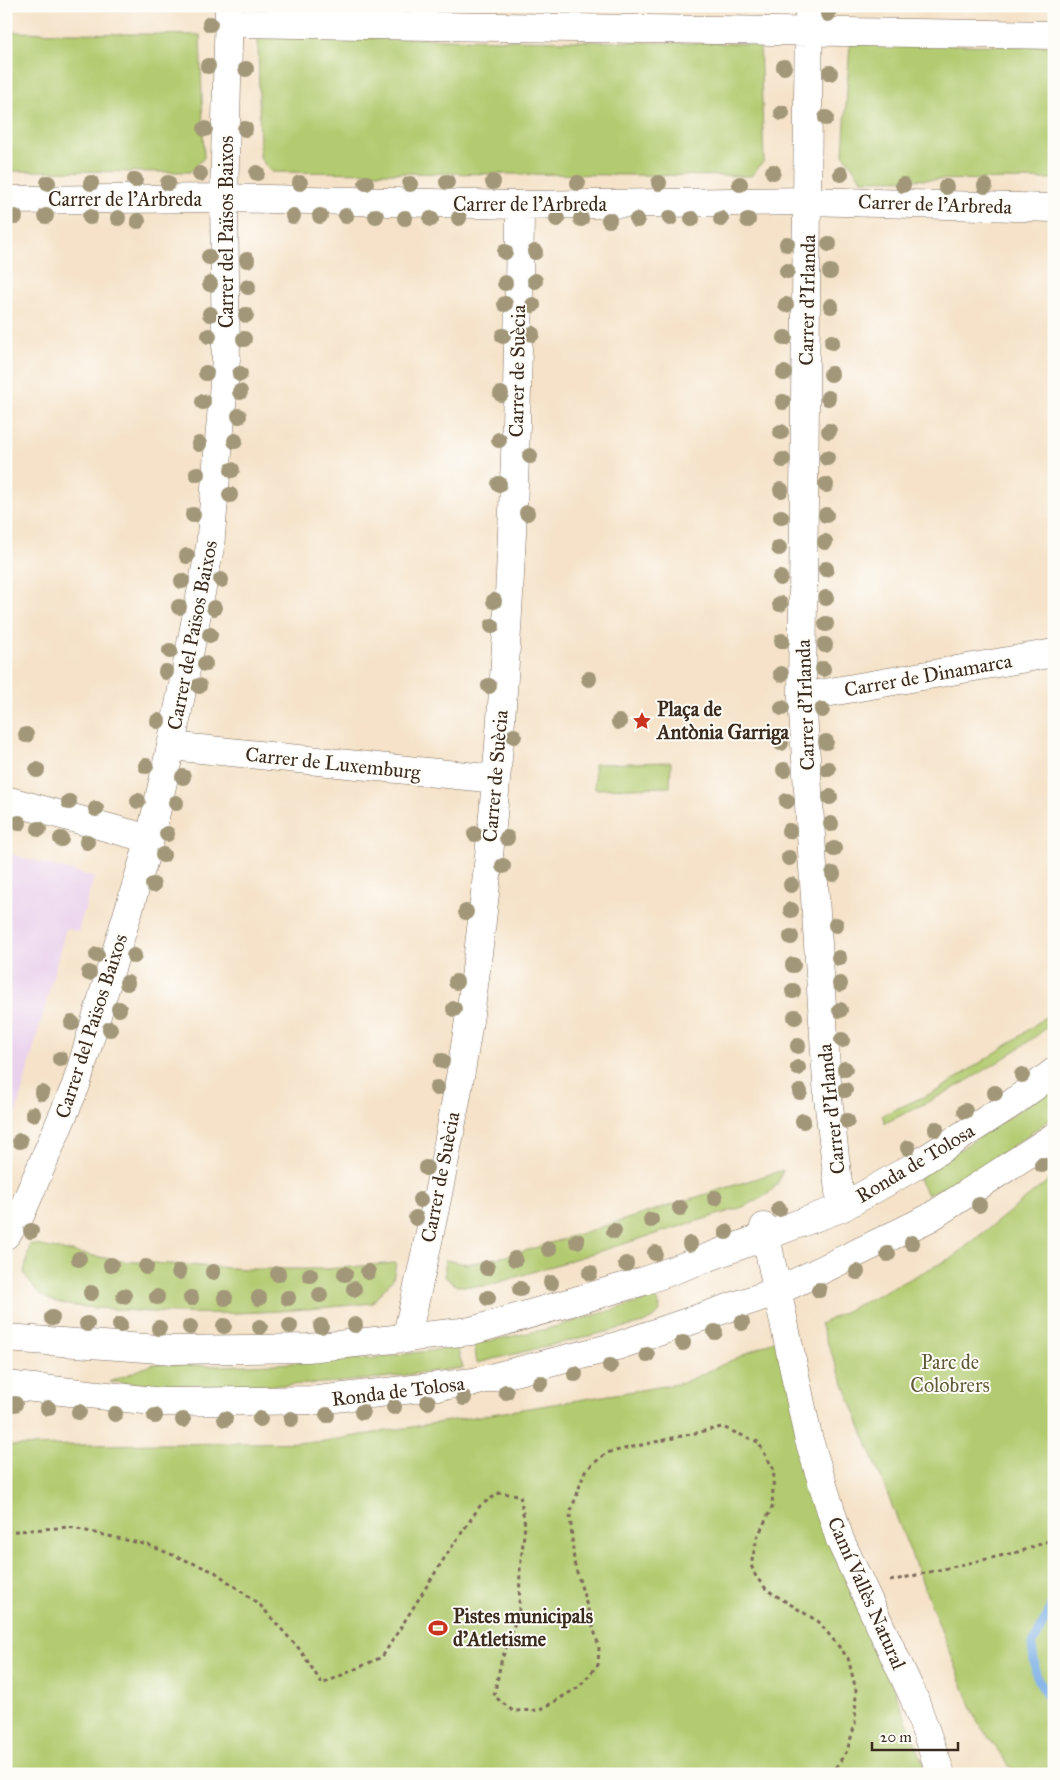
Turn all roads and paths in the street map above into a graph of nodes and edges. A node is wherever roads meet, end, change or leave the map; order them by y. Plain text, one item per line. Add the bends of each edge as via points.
1 (230, 15) edge
2 (809, 19) edge
3 (1054, 35) edge
4 (224, 198) junction
5 (6, 200) edge
6 (808, 201) junction
7 (520, 205) junction
8 (1054, 208) edge
9 (1054, 653) edge
10 (802, 697) junction
11 (171, 746) junction
12 (496, 779) junction
13 (6, 800) edge
14 (150, 839) junction
15 (1054, 1072) edge
16 (1054, 1137) edge
17 (841, 1208) junction
18 (765, 1231) junction
19 (6, 1235) edge
20 (778, 1291) junction
21 (6, 1338) edge
22 (406, 1339) junction
23 (6, 1385) edge
24 (6, 1532) edge
25 (1054, 1539) edge
26 (863, 1588) junction
27 (831, 1774) edge
28 (941, 1774) edge

1 - 2 street
1 - 4 street, Carrer del Països Baixos
2 - 3 street
2 - 6 street, Carrer d'Irlanda
4 - 5 street, Carrer de l'Arbreda
4 - 7 street, Carrer de l'Arbreda
4 - 11 street, Carrer del Països Baixos via 226,359 210,547
6 - 7 street, Carrer de l'Arbreda
6 - 8 street, Carrer de l'Arbreda
6 - 10 street, Carrer d'Irlanda
7 - 12 street, Carrer de Suècia via 516,443
9 - 10 street, Carrer de Dinamarca
10 - 17 street, Carrer d'Irlanda via 828,1098
11 - 12 street, Carrer de Luxemburg
11 - 14 street, Carrer del Països Baixos
12 - 22 street, Carrer de Suècia via 473,989 445,1163
13 - 14 street
14 - 19 street, Carrer del Països Baixos via 76,1085 20,1216
15 - 17 street, Ronda de Tolosa via 1011,1104 913,1167
16 - 20 street, Ronda de Tolosa via 929,1218
17 - 18 street, Ronda de Tolosa
18 - 20 street
18 - 22 street, Ronda de Tolosa via 644,1281 471,1331
20 - 23 street, Ronda de Tolosa via 617,1346 474,1382 318,1400 163,1402
20 - 26 street, Camí Vallès Natural via 808,1437 840,1540
21 - 22 street, Ronda de Tolosa via 173,1350 308,1348
24 - 27 path via 69,1527 148,1545 215,1572 260,1605 301,1651 322,1684 382,1657 480,1506 499,1493 520,1495 525,1525 519,1611 500,1662 494,1696 513,1711 540,1710 579,1687 598,1665 600,1646 574,1562 570,1514 585,1471 606,1453 722,1427 758,1442 774,1470 772,1507 758,1538 751,1565 756,1577 767,1590 818,1622 848,1658 856,1690 855,1724 847,1751
25 - 26 path via 1022,1551
26 - 28 street, Camí Vallès Natural via 914,1698

